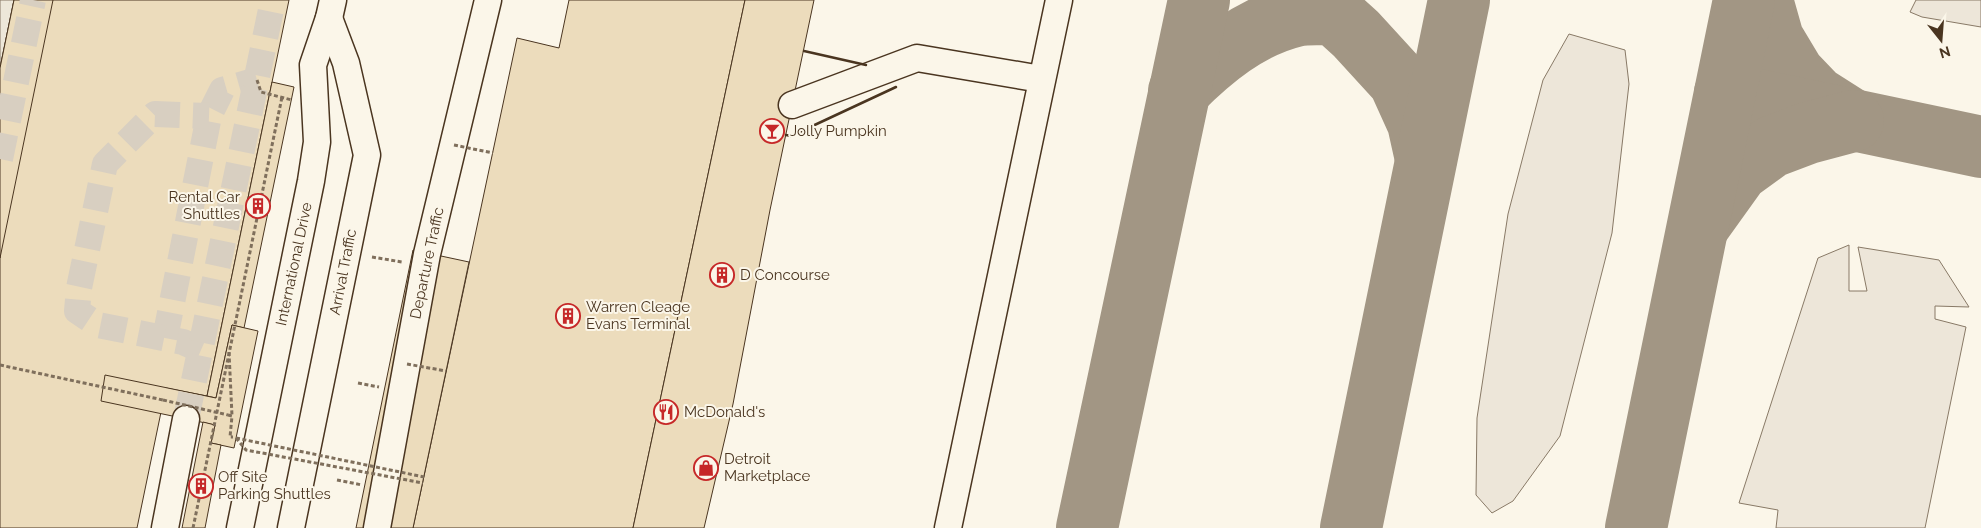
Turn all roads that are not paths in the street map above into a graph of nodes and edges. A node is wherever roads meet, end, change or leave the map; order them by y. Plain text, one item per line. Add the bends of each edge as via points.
1 (488, 0) edge
2 (1059, 0) edge
3 (331, 9) edge
4 (1041, 79) junction
5 (792, 105) dead end
6 (186, 419) tunnel mouth
7 (165, 528) edge
8 (240, 528) edge
9 (291, 528) edge
10 (377, 528) edge
11 (948, 528) edge

1 - 10 street, Departure Traffic, bridge via 454,145 419,259 407,364 376,481
2 - 4 street
3 - 8 street, International Drive via 313,65 317,142 311,182
3 - 9 street, Arrival Traffic via 367,155
4 - 5 street via 917,58
4 - 11 street
6 - 7 street

